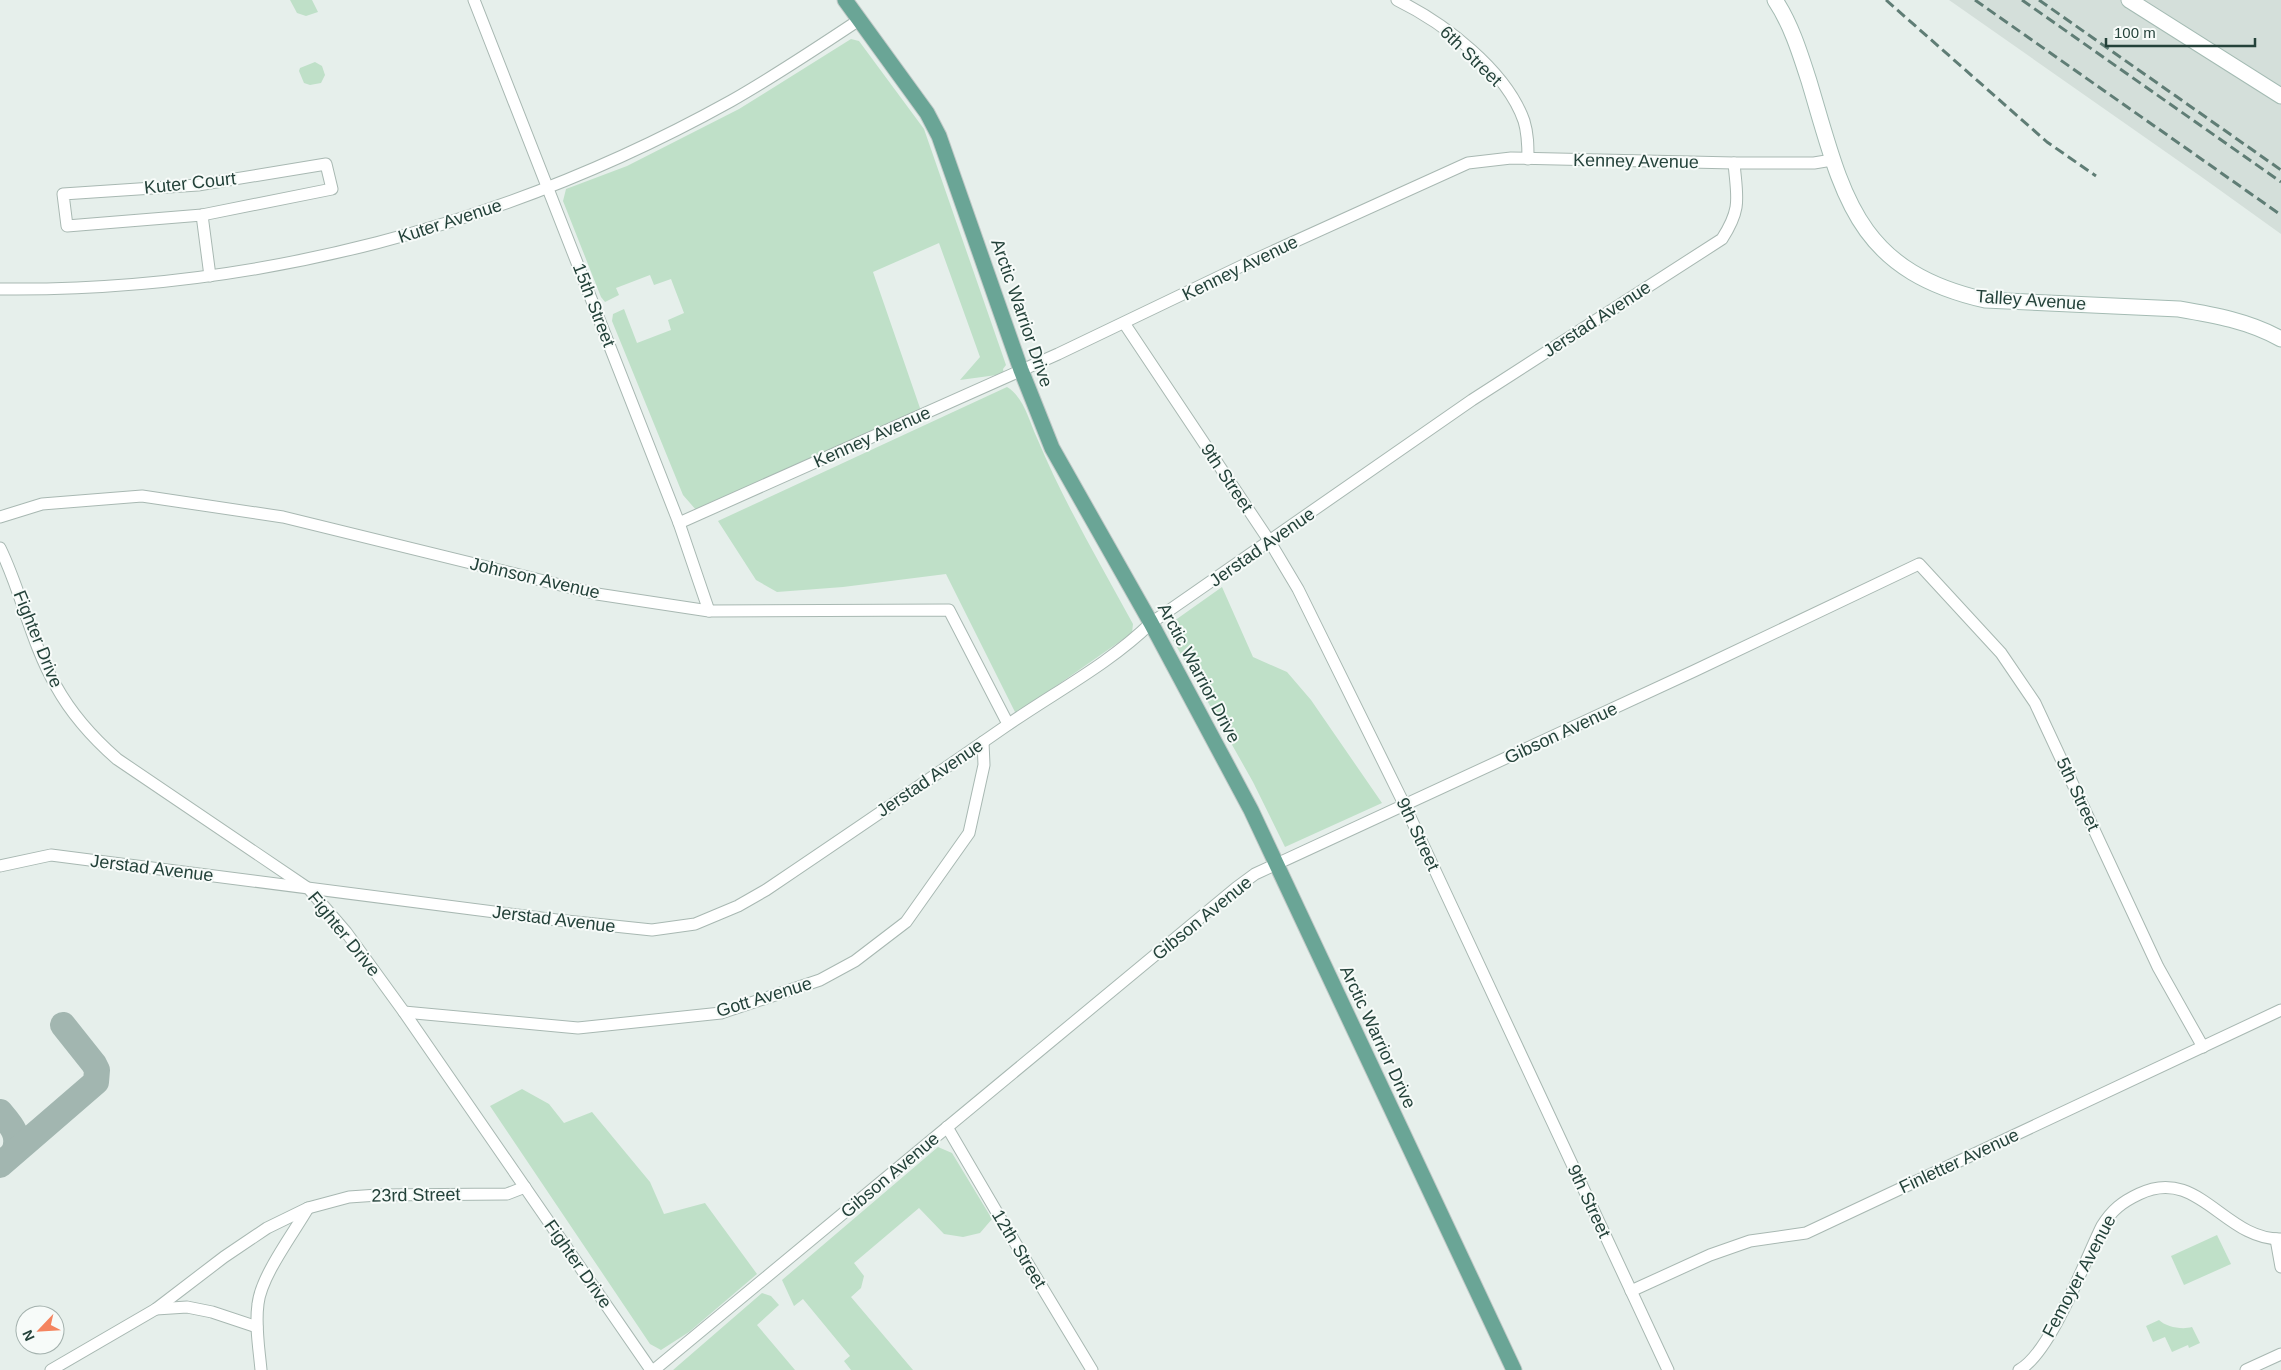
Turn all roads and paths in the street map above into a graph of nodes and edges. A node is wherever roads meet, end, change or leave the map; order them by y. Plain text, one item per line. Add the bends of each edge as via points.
1 (474, 0) edge
2 (845, 0) edge
3 (1398, 0) edge
4 (1776, 0) edge
5 (2129, 0) edge
6 (2139, 0) edge
7 (859, 20) junction
8 (2160, 20) junction
9 (2281, 96) edge
10 (1528, 159) junction
11 (1832, 160) junction
12 (1734, 164) junction
13 (548, 188) junction
14 (202, 215) junction
15 (210, 276) junction
16 (0, 289) edge
17 (1124, 323) junction
18 (2281, 338) edge
19 (1022, 370) junction
20 (0, 517) edge
21 (679, 523) junction
22 (1270, 542) junction
23 (0, 548) edge
24 (1919, 564) joint
25 (709, 611) junction
26 (1151, 623) junction
27 (1008, 724) junction
28 (983, 742) junction
29 (1405, 806) junction
30 (0, 866) edge
31 (1277, 866) junction
32 (309, 889) junction
33 (2281, 1010) edge
34 (404, 1012) junction
35 (2203, 1047) junction
36 (947, 1127) junction
37 (525, 1187) junction
38 (308, 1208) junction
39 (2279, 1239) edge
40 (2281, 1267) edge
41 (1631, 1291) junction
42 (156, 1309) junction
43 (258, 1327) junction
44 (2281, 1354) edge
45 (2024, 1369) edge
46 (51, 1370) edge
47 (261, 1370) edge
48 (653, 1370) edge
49 (1092, 1370) edge
50 (1514, 1370) edge
51 (1668, 1370) edge
52 (2246, 1370) edge

1 - 13 street, 15th Street
2 - 7 main road, Arctic Warrior Drive
3 - 10 street, 6th Street via 1444,28 1497,78 1520,111 1528,143
4 - 11 street, Talley Avenue via 1795,40
5 - 8 street
6 - 8 street
7 - 13 street, Kuter Avenue via 732,101 656,140
7 - 19 main road, Arctic Warrior Drive via 927,113 939,136
8 - 9 street
10 - 12 street, Kenney Avenue
10 - 17 street, Kenney Avenue via 1468,163
11 - 12 street, Kenney Avenue
11 - 18 street, Talley Avenue via 1856,215 1882,249 1917,276 1943,288 1985,300 2179,309 2231,318
12 - 22 street, Jerstad Avenue via 1738,204 1734,221 1722,239 1472,400
13 - 15 street, Kuter Avenue via 402,237 315,258
13 - 21 street, 15th Street
14 - 14 street, Kuter Court via 67,226 63,194 198,185 326,164 332,190
14 - 15 street, Kuter Court
15 - 16 street, Kuter Avenue via 89,287
17 - 19 street, Kenney Avenue
17 - 22 street, 9th Street
19 - 21 street, Kenney Avenue
19 - 26 main road, Arctic Warrior Drive via 1052,448
20 - 25 street, Johnson Avenue via 42,504 142,496 283,517 597,594
21 - 25 street, 15th Street
22 - 26 street, Jerstad Avenue
22 - 29 street, 9th Street via 1316,625
23 - 32 street, Fighter Drive via 56,686 96,740 117,759
24 - 29 street, Gibson Avenue
24 - 35 street, 5th Street via 2001,653 2035,703 2158,967
25 - 27 street, Johnson Avenue via 949,610
26 - 27 street, Jerstad Avenue via 1135,639
26 - 31 main road, Arctic Warrior Drive via 1251,810
27 - 28 street, Jerstad Avenue
28 - 32 street, Jerstad Avenue via 766,890 695,924 652,930
28 - 34 street, Gott Avenue via 984,765 969,833 906,922 855,961 820,980 721,1013 578,1028
29 - 31 street, Gibson Avenue
29 - 41 street, 9th Street
30 - 32 street, Jerstad Avenue via 50,855
31 - 36 street, Gibson Avenue via 1255,874 1236,888
31 - 50 main road, Arctic Warrior Drive
32 - 34 street, Fighter Drive via 346,932
33 - 35 street, Finletter Avenue
34 - 37 street, Fighter Drive
35 - 41 street, Finletter Avenue via 1806,1233 1750,1241 1710,1255
36 - 48 street, Gibson Avenue
36 - 49 street, 12th Street
37 - 38 street, 23rd Street via 507,1194 349,1197
37 - 48 street, Fighter Drive
38 - 42 street, 23rd Street via 267,1228
38 - 43 street via 264,1283 258,1303
39 - 40 street
39 - 45 street, Femoyer Avenue via 2257,1235 2224,1217 2196,1194 2172,1186 2148,1189 2113,1210 2102,1226 2051,1333
41 - 51 street, 9th Street
42 - 43 street, 23rd Street via 188,1307
42 - 46 street, 23rd Street
43 - 47 street
44 - 52 street

